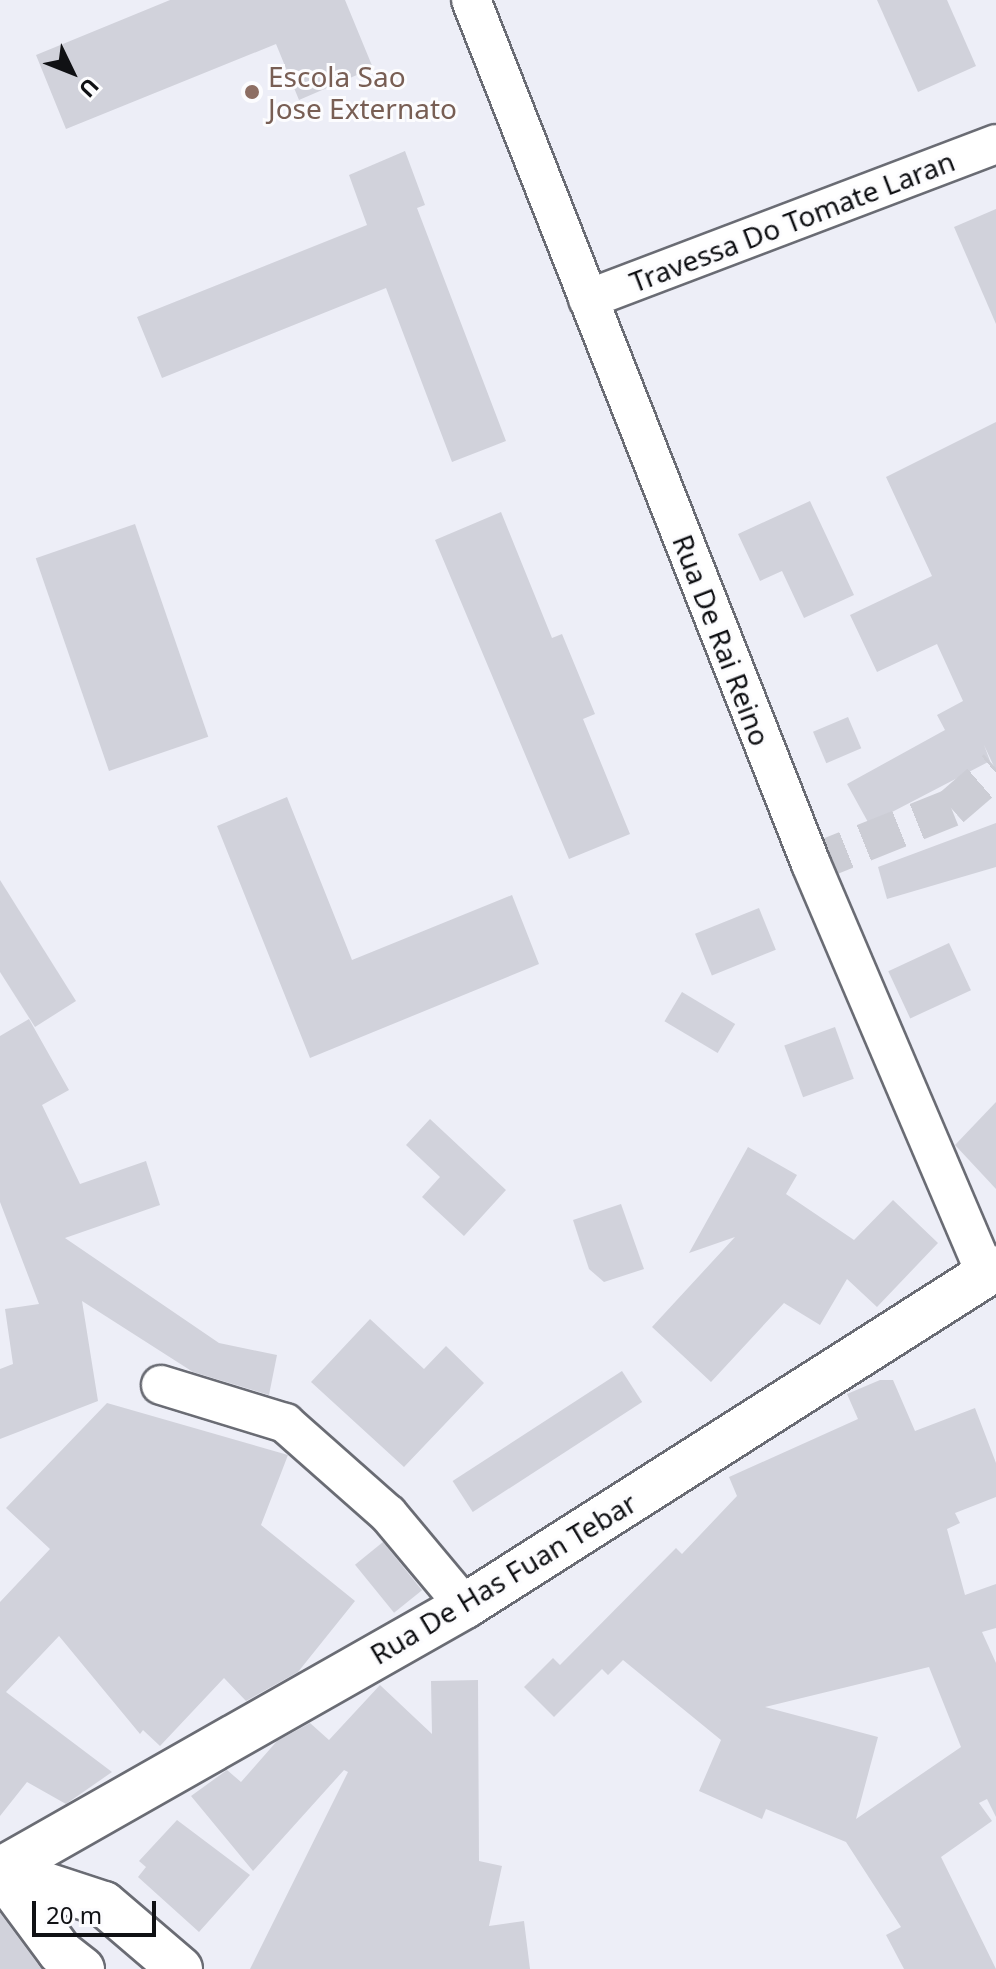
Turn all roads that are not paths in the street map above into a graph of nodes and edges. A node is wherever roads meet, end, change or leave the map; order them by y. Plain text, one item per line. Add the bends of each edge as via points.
1 (471, 0) edge
2 (996, 144) edge
3 (588, 299) junction
4 (991, 1271) edge
5 (161, 1385) dead end
6 (465, 1606) junction
7 (0, 1870) edge
8 (82, 1969) edge
9 (180, 1969) edge

1 - 3 street, Rua De Rai Reino
2 - 3 street, Travessa Do Tomate Laran
3 - 4 street, Rua De Rai Reino via 811,864
4 - 6 street, Rua De Has Fuan Tebar
5 - 6 street via 285,1423 388,1514
6 - 7 street, Rua De Has Fuan Tebar
7 - 8 street via 60,1952
7 - 9 street via 104,1904

